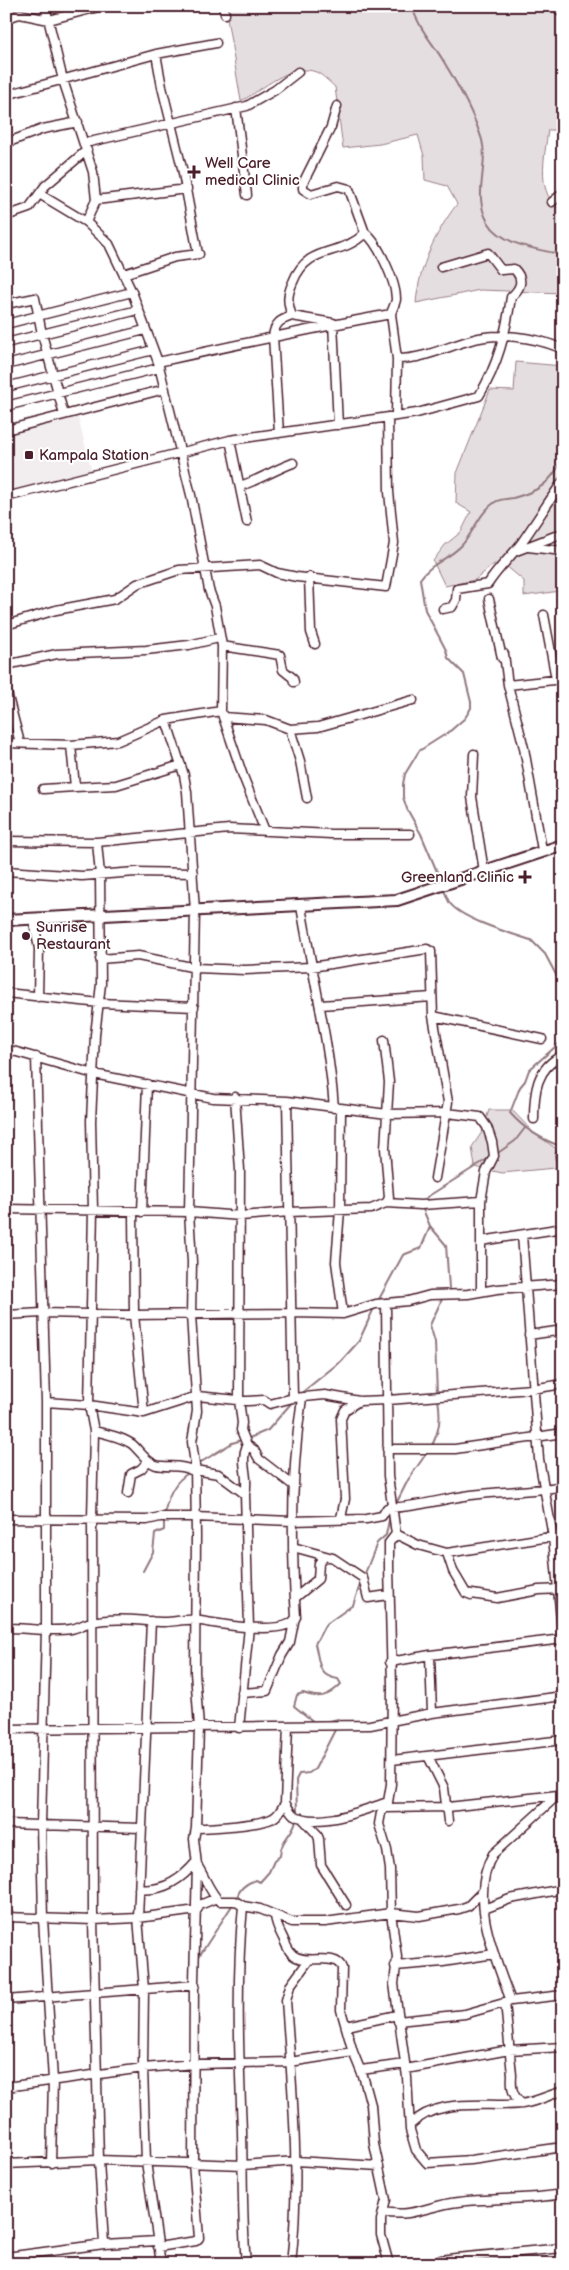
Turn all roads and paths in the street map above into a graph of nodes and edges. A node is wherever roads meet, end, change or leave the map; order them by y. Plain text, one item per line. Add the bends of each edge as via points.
1 (45, 6) edge
2 (102, 6) edge
3 (555, 6) edge
4 (563, 13) edge
5 (6, 18) edge
6 (49, 20) junction
7 (216, 43) dead end
8 (156, 54) junction
9 (298, 72) dead end
10 (64, 80) junction
11 (6, 95) edge
12 (337, 106) dead end
13 (236, 108) junction
14 (78, 122) junction
15 (172, 123) junction
16 (6, 143) edge
17 (86, 146) junction
18 (187, 189) junction
19 (563, 193) edge
20 (41, 195) junction
21 (247, 195) dead end
22 (96, 200) junction
23 (552, 202) dead end
24 (6, 216) edge
25 (86, 222) junction
26 (365, 233) junction
27 (441, 266) dead end
28 (124, 274) junction
29 (132, 292) junction
30 (6, 304) edge
31 (138, 310) junction
32 (390, 314) junction
33 (38, 316) junction
34 (292, 316) junction
35 (333, 323) junction
36 (6, 324) edge
37 (146, 330) junction
38 (42, 334) junction
39 (273, 336) junction
40 (503, 336) junction
41 (6, 343) edge
42 (558, 347) dead end
43 (153, 350) junction
44 (48, 355) junction
45 (397, 359) junction
46 (6, 365) edge
47 (158, 365) junction
48 (54, 375) junction
49 (6, 387) edge
50 (166, 389) junction
51 (58, 393) junction
52 (6, 406) edge
53 (64, 415) junction
54 (392, 416) junction
55 (338, 425) junction
56 (6, 430) edge
57 (279, 433) junction
58 (230, 440) junction
59 (181, 453) junction
60 (293, 463) dead end
61 (563, 481) edge
62 (240, 486) junction
63 (6, 497) edge
64 (247, 522) dead end
65 (563, 533) edge
66 (524, 547) junction
67 (563, 551) edge
68 (514, 552) junction
69 (204, 569) junction
70 (309, 577) junction
71 (489, 600) dead end
72 (443, 609) dead end
73 (544, 615) dead end
74 (6, 625) edge
75 (220, 642) junction
76 (315, 644) dead end
77 (504, 654) dead end
78 (6, 665) edge
79 (559, 679) edge
80 (294, 682) dead end
81 (508, 685) junction
82 (6, 689) edge
83 (413, 700) dead end
84 (222, 714) junction
85 (166, 720) junction
86 (290, 729) junction
87 (6, 743) edge
88 (20, 743) junction
89 (71, 744) junction
90 (474, 754) dead end
91 (181, 765) junction
92 (74, 787) junction
93 (43, 789) dead end
94 (307, 798) dead end
95 (265, 831) junction
96 (189, 832) junction
97 (410, 834) dead end
98 (6, 841) edge
99 (97, 842) junction
100 (563, 845) edge
101 (542, 850) junction
102 (6, 871) edge
103 (484, 871) junction
104 (193, 873) junction
105 (100, 875) junction
106 (301, 906) junction
107 (195, 911) junction
108 (100, 914) junction
109 (33, 918) junction
110 (6, 920) edge
111 (100, 959) junction
112 (311, 967) junction
113 (196, 968) junction
114 (6, 993) edge
115 (38, 997) junction
116 (432, 997) junction
117 (100, 1003) junction
118 (321, 1005) junction
119 (194, 1007) junction
120 (434, 1016) junction
121 (542, 1039) dead end
122 (384, 1040) dead end
123 (6, 1049) edge
124 (563, 1055) edge
125 (36, 1057) junction
126 (94, 1074) junction
127 (147, 1084) junction
128 (191, 1093) junction
129 (235, 1097) junction
130 (287, 1100) junction
131 (337, 1108) junction
132 (447, 1113) junction
133 (387, 1114) junction
134 (534, 1119) dead end
135 (560, 1155) dead end
136 (435, 1178) dead end
137 (563, 1189) edge
138 (481, 1200) junction
139 (386, 1203) junction
140 (6, 1209) edge
141 (40, 1209) junction
142 (93, 1210) junction
143 (340, 1210) junction
144 (132, 1212) junction
145 (142, 1212) junction
146 (189, 1212) junction
147 (289, 1212) junction
148 (240, 1216) junction
149 (563, 1228) edge
150 (522, 1235) junction
151 (481, 1241) junction
152 (563, 1284) edge
153 (526, 1286) junction
154 (481, 1291) junction
155 (386, 1303) junction
156 (291, 1312) junction
157 (42, 1313) junction
158 (90, 1313) junction
159 (343, 1314) junction
160 (6, 1315) edge
161 (134, 1315) junction
162 (192, 1315) junction
163 (240, 1315) junction
164 (563, 1330) edge
165 (530, 1334) junction
166 (563, 1384) edge
167 (532, 1389) junction
168 (197, 1396) junction
169 (293, 1398) junction
170 (302, 1398) junction
171 (239, 1400) junction
172 (388, 1400) junction
173 (359, 1401) junction
174 (46, 1402) junction
175 (89, 1404) junction
176 (144, 1413) junction
177 (94, 1431) junction
178 (563, 1433) edge
179 (536, 1436) junction
180 (247, 1445) junction
181 (387, 1449) junction
182 (148, 1461) junction
183 (193, 1470) junction
184 (294, 1486) junction
185 (563, 1486) edge
186 (544, 1490) junction
187 (128, 1494) dead end
188 (245, 1494) junction
189 (394, 1508) junction
190 (194, 1517) junction
191 (341, 1518) junction
192 (6, 1519) edge
193 (92, 1519) junction
194 (45, 1520) junction
195 (247, 1520) junction
196 (292, 1521) junction
197 (396, 1534) junction
198 (563, 1535) edge
199 (554, 1537) junction
200 (293, 1548) junction
201 (447, 1552) junction
202 (325, 1556) junction
203 (561, 1589) edge
204 (466, 1593) junction
205 (388, 1595) junction
206 (475, 1596) dead end
207 (295, 1598) junction
208 (194, 1620) junction
209 (151, 1621) junction
210 (93, 1622) junction
211 (294, 1622) junction
212 (249, 1627) junction
213 (6, 1628) edge
214 (46, 1630) junction
215 (563, 1639) edge
216 (430, 1655) junction
217 (390, 1662) junction
218 (242, 1693) junction
219 (563, 1696) edge
220 (432, 1713) junction
221 (390, 1721) junction
222 (288, 1726) junction
223 (43, 1728) junction
224 (94, 1728) junction
225 (146, 1728) junction
226 (199, 1728) junction
227 (239, 1728) junction
228 (6, 1729) edge
229 (563, 1740) edge
230 (428, 1756) junction
231 (392, 1760) junction
232 (560, 1794) edge
233 (285, 1803) junction
234 (387, 1805) junction
235 (448, 1807) junction
236 (302, 1818) junction
237 (448, 1821) dead end
238 (6, 1824) edge
239 (41, 1825) junction
240 (94, 1827) junction
241 (141, 1828) junction
242 (196, 1828) junction
243 (197, 1863) junction
244 (563, 1889) edge
245 (139, 1890) junction
246 (483, 1891) junction
247 (214, 1899) dead end
248 (346, 1905) dead end
249 (243, 1906) junction
250 (484, 1909) junction
251 (197, 1910) junction
252 (391, 1913) junction
253 (275, 1916) junction
254 (6, 1917) edge
255 (138, 1918) junction
256 (42, 1919) junction
257 (93, 1920) junction
258 (494, 1954) junction
259 (308, 1960) junction
260 (395, 1966) junction
261 (195, 1985) junction
262 (144, 1989) junction
263 (95, 1992) junction
264 (563, 1995) edge
265 (47, 1996) junction
266 (6, 2000) edge
267 (508, 2001) junction
268 (398, 2018) junction
269 (346, 2026) junction
270 (563, 2047) edge
271 (509, 2050) junction
272 (353, 2052) junction
273 (290, 2062) junction
274 (240, 2063) junction
275 (195, 2064) junction
276 (405, 2066) junction
277 (143, 2068) junction
278 (361, 2070) junction
279 (98, 2073) junction
280 (52, 2080) junction
281 (6, 2088) edge
282 (563, 2092) edge
283 (522, 2104) junction
284 (410, 2125) junction
285 (563, 2147) edge
286 (99, 2160) junction
287 (296, 2161) junction
288 (146, 2162) junction
289 (51, 2163) junction
290 (193, 2163) junction
291 (6, 2164) edge
292 (243, 2165) junction
293 (379, 2166) junction
294 (563, 2194) edge
295 (383, 2212) junction
296 (104, 2244) junction
297 (158, 2244) junction
298 (563, 2248) edge
299 (6, 2257) edge
300 (161, 2264) edge
301 (246, 2264) edge
302 (291, 2264) edge
303 (389, 2264) edge
304 (433, 2264) edge

1 - 6 street
2 - 6 street
3 - 4 street
5 - 6 street via 20,14
6 - 10 street
7 - 8 street
8 - 10 street
8 - 15 street
9 - 13 street via 262,98
10 - 11 street
10 - 14 street
12 - 26 street via 332,126 303,183 303,189 310,194 338,186 349,189
13 - 15 street
13 - 21 street
14 - 16 street via 43,129
14 - 17 street
15 - 17 street
15 - 18 street
17 - 20 street via 50,181
17 - 22 street
18 - 22 street
18 - 28 street via 198,254 175,257
19 - 23 street
20 - 24 street via 29,208
20 - 25 street
22 - 25 street
25 - 28 street via 109,244
26 - 32 street via 389,272 396,300
26 - 34 street via 353,243 308,258 288,295
27 - 40 street via 488,253 502,270 517,271 520,286 511,297
28 - 29 street
29 - 31 street
29 - 33 street
30 - 33 street via 35,298
31 - 37 street
31 - 38 street
32 - 35 street
32 - 45 street
33 - 36 street
33 - 38 street
34 - 35 street
34 - 39 street via 275,326
35 - 39 street
35 - 55 street
37 - 43 street
37 - 44 street
38 - 41 street
38 - 44 street
39 - 47 street
39 - 57 street
40 - 42 street via 542,341
40 - 45 street via 473,339 418,358
40 - 54 street via 492,375 479,396 417,413
43 - 47 street
43 - 48 street
44 - 46 street
44 - 48 street
45 - 54 street
47 - 50 street
47 - 51 street
48 - 49 street
48 - 51 street
50 - 53 street
50 - 59 street
51 - 52 street
51 - 53 street
53 - 56 street
54 - 55 street
54 - 70 street via 389,492 394,543 386,587
55 - 57 street
57 - 58 street
58 - 59 street
58 - 62 street
59 - 63 street
59 - 69 street
60 - 62 street
61 - 68 street
62 - 64 street
65 - 66 street
66 - 67 street
66 - 68 street
68 - 72 street via 488,584 457,589 452,607
69 - 70 street via 260,565 278,573
69 - 74 street via 179,570 137,584 115,599 56,610
69 - 75 street via 215,606
70 - 76 street via 311,632
71 - 81 street
73 - 79 street
75 - 78 street via 146,650 57,654
75 - 80 street via 280,655 283,670
75 - 84 street
77 - 81 street
79 - 81 street
81 - 101 street via 524,748
82 - 88 street
83 - 86 street via 318,727
84 - 85 street
84 - 86 street via 266,720
84 - 95 street
85 - 89 street via 118,741
85 - 91 street
86 - 94 street
87 - 88 street
88 - 89 street
89 - 92 street
90 - 103 street via 472,797
91 - 92 street via 116,784
91 - 96 street via 187,792
92 - 93 street
95 - 96 street
95 - 97 street
96 - 99 street
96 - 104 street
98 - 99 street
99 - 105 street
100 - 101 street
101 - 103 street
102 - 105 street
103 - 106 street via 397,900
104 - 105 street
104 - 107 street
105 - 108 street
106 - 107 street
106 - 112 street
107 - 108 street
107 - 113 street
108 - 109 street
108 - 111 street
109 - 110 street
109 - 115 street via 39,949
111 - 113 street via 138,956
111 - 117 street
112 - 113 street
112 - 116 street via 427,949 431,951
112 - 118 street
113 - 119 street
114 - 115 street
115 - 117 street
116 - 118 street
116 - 120 street
117 - 119 street
117 - 126 street
118 - 131 street
119 - 128 street
120 - 121 street
120 - 132 street
122 - 133 street via 389,1082
123 - 125 street
124 - 134 street via 552,1060 539,1078 534,1094
125 - 126 street
125 - 141 street
126 - 127 street
126 - 142 street via 91,1121
127 - 128 street
127 - 145 street
128 - 129 street via 213,1098
128 - 146 street
129 - 130 street
129 - 148 street
130 - 131 street
130 - 147 street
131 - 133 street
131 - 143 street
132 - 133 street
132 - 136 street
132 - 138 street via 480,1117 487,1127 494,1156 486,1172
133 - 139 street via 385,1148 389,1198
135 - 137 street
138 - 139 street via 421,1205
138 - 151 street
139 - 143 street via 370,1209
140 - 141 street
141 - 142 street
141 - 157 street
142 - 144 street
142 - 158 street
143 - 147 street
143 - 159 street via 336,1262
144 - 145 street
144 - 161 street
145 - 146 street
146 - 148 street
146 - 162 street
147 - 148 street
147 - 156 street
148 - 163 street
149 - 150 street
150 - 151 street
150 - 153 street
151 - 154 street
152 - 153 street
153 - 154 street
153 - 165 street
154 - 155 street
155 - 159 street
155 - 172 street
156 - 159 street
156 - 163 street
156 - 169 street
157 - 158 street
157 - 160 street
157 - 174 street
158 - 161 street
158 - 175 street
161 - 162 street
161 - 176 street
162 - 163 street
162 - 168 street
163 - 171 street
164 - 165 street
165 - 167 street
166 - 167 street
167 - 172 street
167 - 179 street
168 - 171 street
168 - 176 street
168 - 183 street via 192,1442
169 - 170 street
169 - 171 street via 270,1404 264,1400
170 - 173 street via 325,1395
170 - 184 street
171 - 180 street via 240,1430
172 - 173 street
172 - 181 street
173 - 191 street via 345,1410 341,1418 344,1499
174 - 175 street
174 - 194 street
175 - 176 street
175 - 177 street
177 - 182 street via 124,1440
177 - 193 street
178 - 179 street
179 - 181 street via 455,1450
179 - 186 street
180 - 184 street via 259,1459
180 - 188 street via 242,1459 248,1484
181 - 189 street
182 - 183 street
182 - 187 street via 141,1470 131,1474
183 - 188 street via 218,1474
183 - 190 street
184 - 196 street
185 - 186 street
186 - 189 street via 476,1494
186 - 199 street
188 - 195 street
189 - 191 street via 387,1508 382,1516
189 - 197 street
190 - 193 street
190 - 195 street
190 - 208 street
191 - 196 street
192 - 194 street
193 - 194 street
193 - 210 street
194 - 214 street
195 - 196 street
195 - 212 street
196 - 200 street
197 - 201 street via 418,1545
197 - 205 street via 389,1543
198 - 199 street
199 - 201 street
199 - 203 street
200 - 202 street
200 - 207 street
201 - 204 street via 453,1571
202 - 205 street via 363,1578 368,1598
202 - 207 street via 319,1563 318,1579
203 - 204 street via 497,1598
203 - 215 street
204 - 206 street
205 - 217 street
207 - 211 street
208 - 209 street
208 - 212 street
208 - 226 street
209 - 210 street
209 - 225 street
210 - 214 street via 72,1629
210 - 224 street
211 - 212 street via 280,1627
211 - 218 street via 290,1642 267,1691
212 - 218 street
213 - 214 street
214 - 223 street
215 - 216 street
216 - 217 street
216 - 220 street
217 - 221 street
218 - 227 street
219 - 220 street
220 - 221 street
221 - 222 street via 370,1725
221 - 231 street
222 - 227 street
222 - 233 street
223 - 224 street
223 - 228 street
223 - 239 street
224 - 225 street
224 - 240 street
225 - 226 street
225 - 241 street
226 - 227 street
226 - 242 street
229 - 230 street
230 - 231 street
230 - 235 street via 444,1788
231 - 234 street
232 - 235 street
232 - 246 street via 494,1854 487,1864
233 - 236 street via 291,1813
233 - 242 street via 274,1818 259,1823
234 - 235 street
234 - 236 street via 327,1820
234 - 252 street via 379,1824 388,1850
235 - 237 street
236 - 248 street via 317,1834 321,1865
238 - 239 street
239 - 240 street
239 - 256 street
240 - 241 street
240 - 257 street
241 - 245 street
242 - 243 street
243 - 245 street via 164,1888
243 - 249 street via 212,1894 219,1901 235,1901
243 - 251 street
244 - 250 street via 510,1899
245 - 255 street
246 - 250 street
246 - 252 street via 468,1906 459,1909 419,1916
247 - 251 street via 200,1905
249 - 253 street
249 - 274 street
250 - 258 street
251 - 255 street
251 - 261 street
252 - 253 street via 316,1922 292,1922
252 - 260 street via 397,1957
253 - 259 street via 289,1951 300,1959
254 - 256 street
255 - 257 street
255 - 262 street
256 - 257 street
256 - 265 street
257 - 263 street
258 - 260 street
258 - 267 street
259 - 269 street via 322,1959 341,1964 340,2007
259 - 273 street via 290,1986 286,2000
260 - 268 street
261 - 262 street
261 - 275 street
262 - 263 street
262 - 277 street
263 - 265 street
263 - 279 street
264 - 267 street
265 - 266 street
265 - 280 street
267 - 268 street via 465,2014
267 - 271 street
268 - 269 street
268 - 276 street
269 - 272 street
270 - 271 street
271 - 276 street
271 - 283 street via 512,2091
272 - 273 street
272 - 278 street
273 - 274 street
273 - 287 street
274 - 275 street
274 - 292 street
275 - 277 street
275 - 290 street
276 - 278 street
276 - 284 street
277 - 279 street
277 - 288 street
278 - 293 street via 371,2105
279 - 280 street
279 - 286 street
280 - 281 street
280 - 289 street
282 - 283 street
283 - 284 street via 445,2108 424,2114
284 - 285 street via 416,2150 427,2163
286 - 288 street
286 - 289 street
286 - 296 street
287 - 292 street
287 - 293 street
287 - 302 street
288 - 290 street
288 - 297 street
289 - 291 street
290 - 292 street
290 - 297 street via 199,2238 196,2241
292 - 301 street
293 - 295 street via 386,2200
294 - 295 street via 451,2203 418,2213 396,2215
295 - 303 street via 381,2235
296 - 297 street
296 - 299 street
297 - 300 street
298 - 304 street via 456,2258

